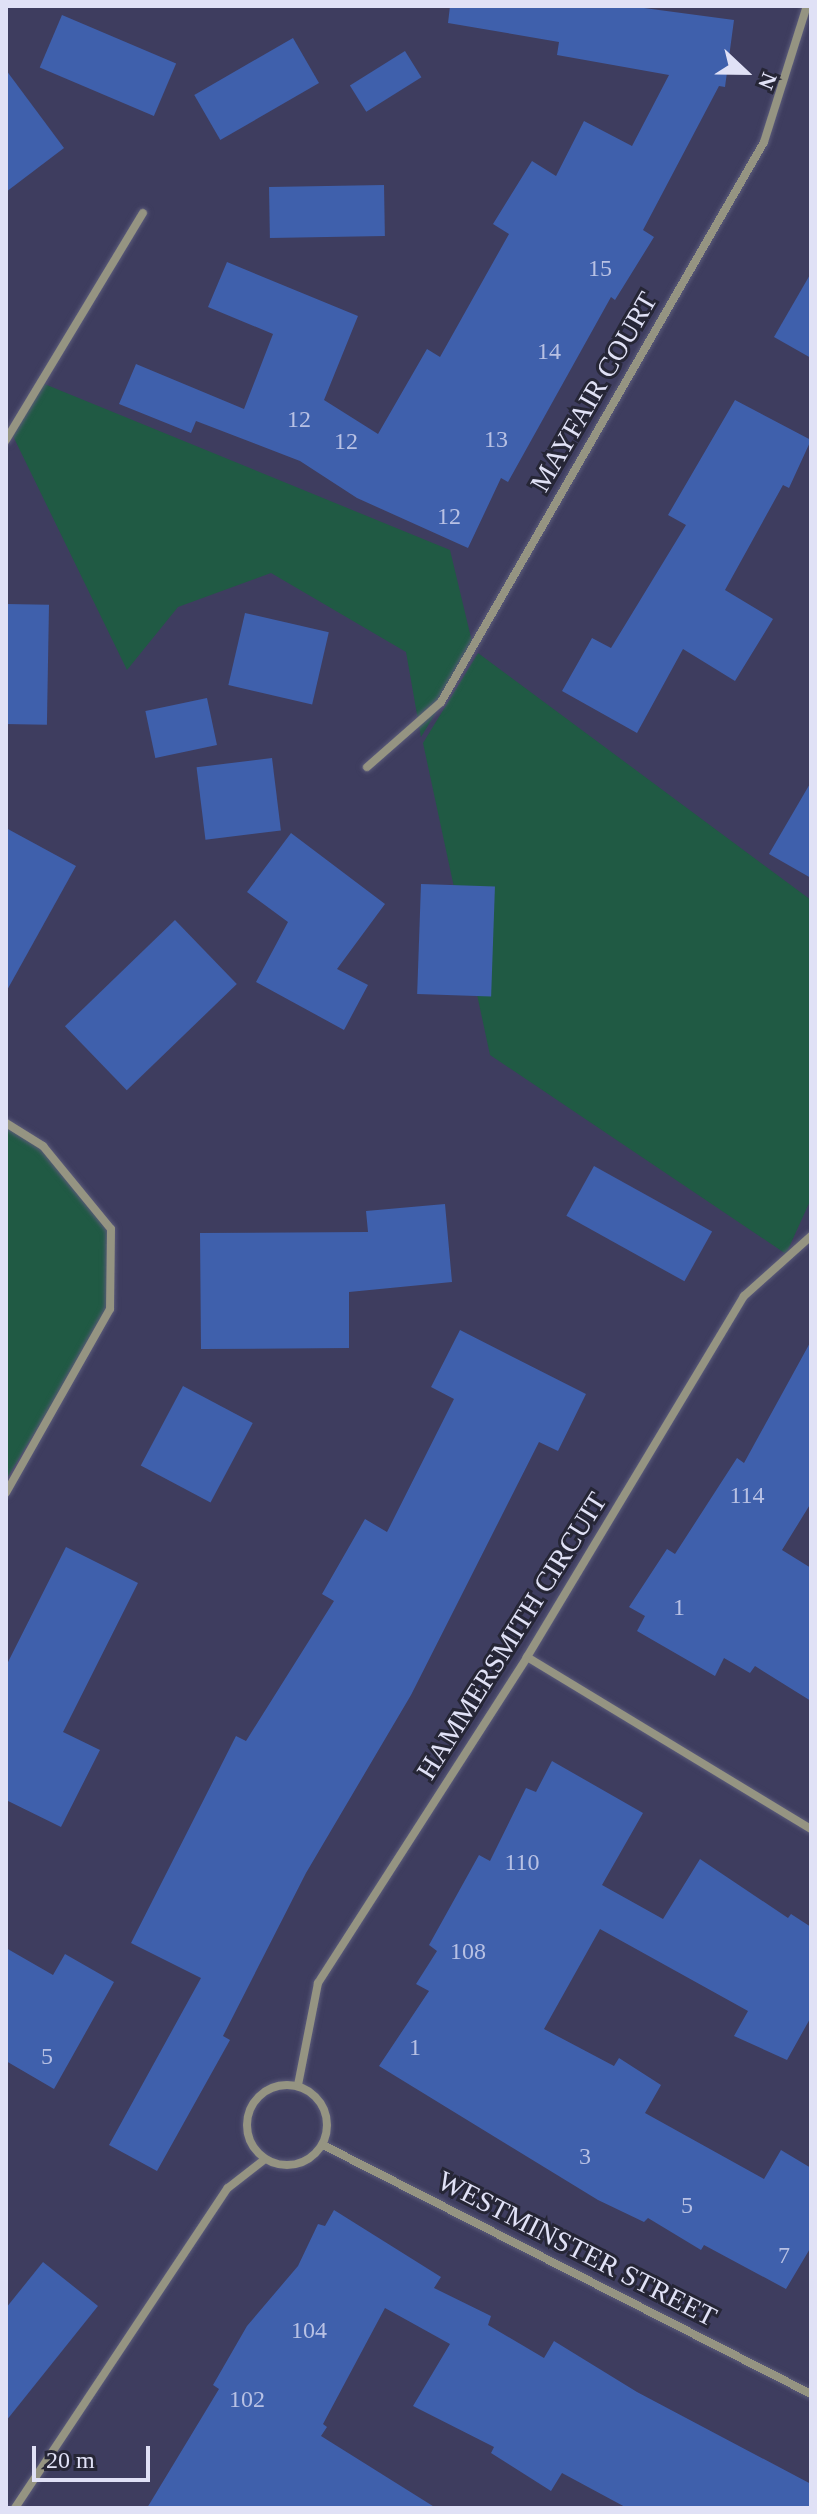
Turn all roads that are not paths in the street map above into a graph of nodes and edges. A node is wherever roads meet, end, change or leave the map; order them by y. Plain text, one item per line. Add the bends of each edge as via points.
1 (807, 6) edge
2 (143, 213) dead end
3 (6, 440) edge
4 (367, 767) dead end
5 (6, 1123) edge
6 (811, 1236) edge
7 (6, 1493) edge
8 (527, 1657) junction
9 (811, 1829) edge
10 (298, 2085) junction
11 (323, 2145) junction
12 (265, 2159) junction
13 (811, 2394) edge
14 (20, 2506) edge

1 - 4 street, MAYFAIR COURT via 764,142 441,702
2 - 3 street
5 - 7 street via 43,1146 111,1229 110,1309
6 - 8 street, HAMMERSMITH CIRCUIT via 744,1296
8 - 9 street
8 - 10 street, HAMMERSMITH CIRCUIT via 318,1983
10 - 11 street via 326,2109
10 - 12 street via 276,2083 254,2097 247,2122 253,2149
11 - 12 street via 301,2164 282,2167
11 - 13 street, WESTMINSTER STREET
12 - 14 street via 228,2188

